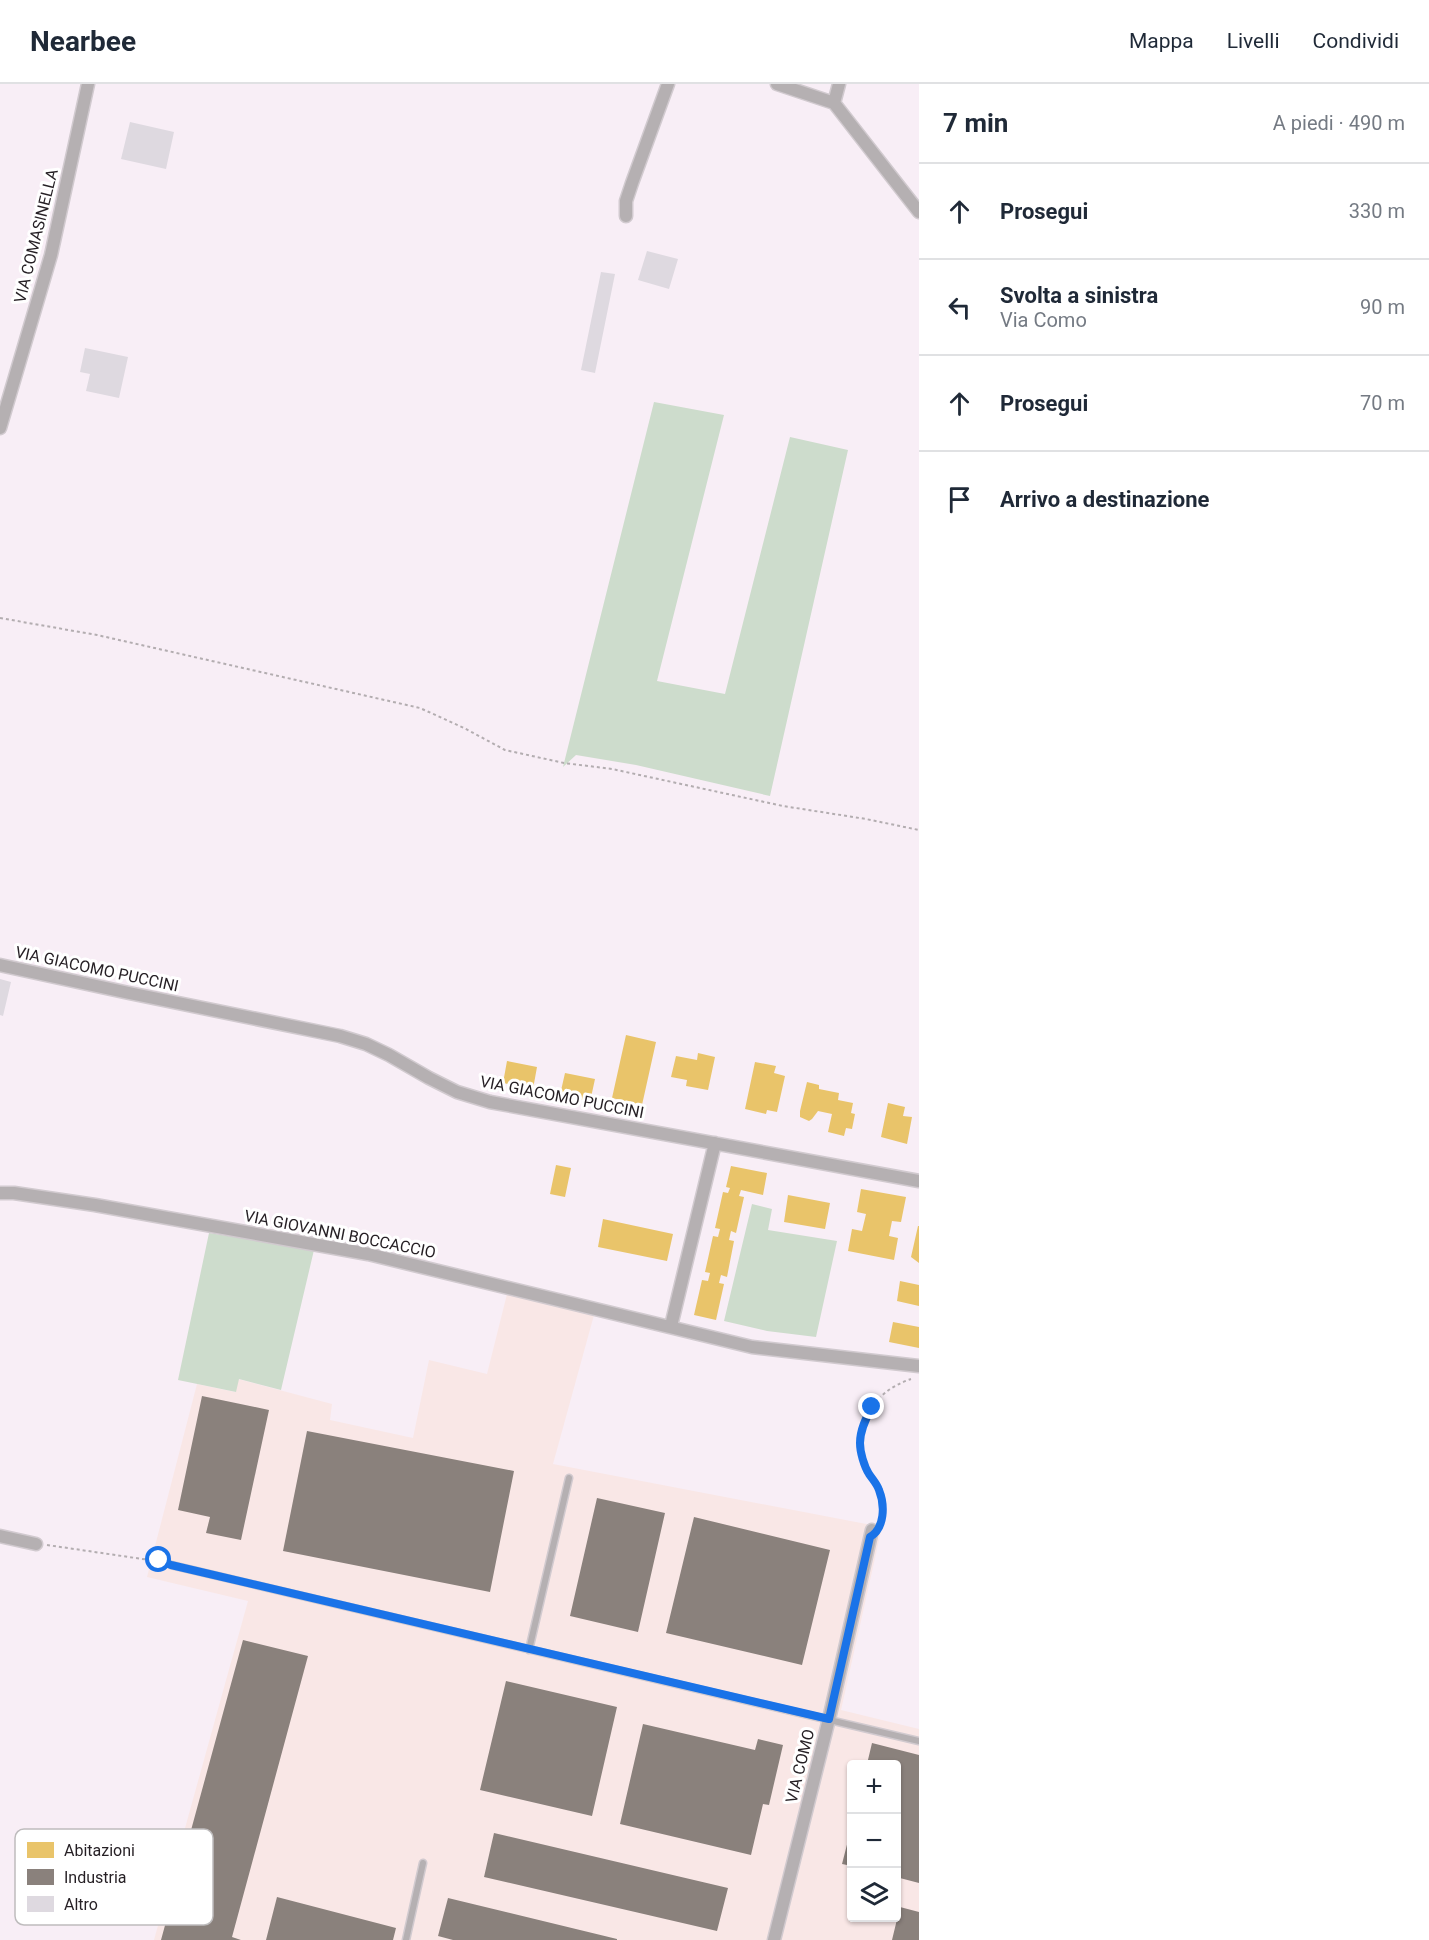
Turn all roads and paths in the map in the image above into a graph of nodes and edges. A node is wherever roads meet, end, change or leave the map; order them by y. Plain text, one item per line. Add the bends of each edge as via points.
1 (88, 84) edge
2 (668, 84) edge
3 (777, 84) edge
4 (838, 84) edge
5 (834, 103) junction
6 (919, 212) edge
7 (626, 216) dead end
8 (0, 428) edge
9 (0, 618) edge
10 (919, 830) edge
11 (0, 964) edge
12 (715, 1143) junction
13 (919, 1181) edge
14 (0, 1193) edge
15 (671, 1326) junction
16 (919, 1366) edge
17 (918, 1376) edge
18 (569, 1478) dead end
19 (871, 1533) joint
20 (0, 1536) edge
21 (36, 1544) joint
22 (171, 1565) joint
23 (528, 1650) junction
24 (829, 1719) junction
25 (919, 1741) edge
26 (423, 1863) dead end
27 (406, 1940) edge
28 (774, 1940) edge

1 - 8 street, VIA COMASINELLA via 51,255
2 - 7 street via 626,201
3 - 5 street
4 - 5 street
5 - 6 street
9 - 10 path via 97,635 420,708 505,750
11 - 12 street, VIA GIACOMO PUCCINI via 340,1036 366,1044 458,1092 490,1102
12 - 13 street, VIA GIACOMO PUCCINI
12 - 15 street
14 - 15 street, VIA GIOVANNI BOCCACCIO via 95,1205 368,1254
15 - 16 street, VIA GIOVANNI BOCCACCIO via 772,1350
17 - 19 path via 879,1397 864,1424 862,1455 883,1505 879,1529
18 - 23 lane
19 - 24 street, VIA COMO
20 - 21 street
21 - 22 path via 159,1560
22 - 23 lane
23 - 24 lane
24 - 25 lane
24 - 28 street, VIA COMO
26 - 27 lane

